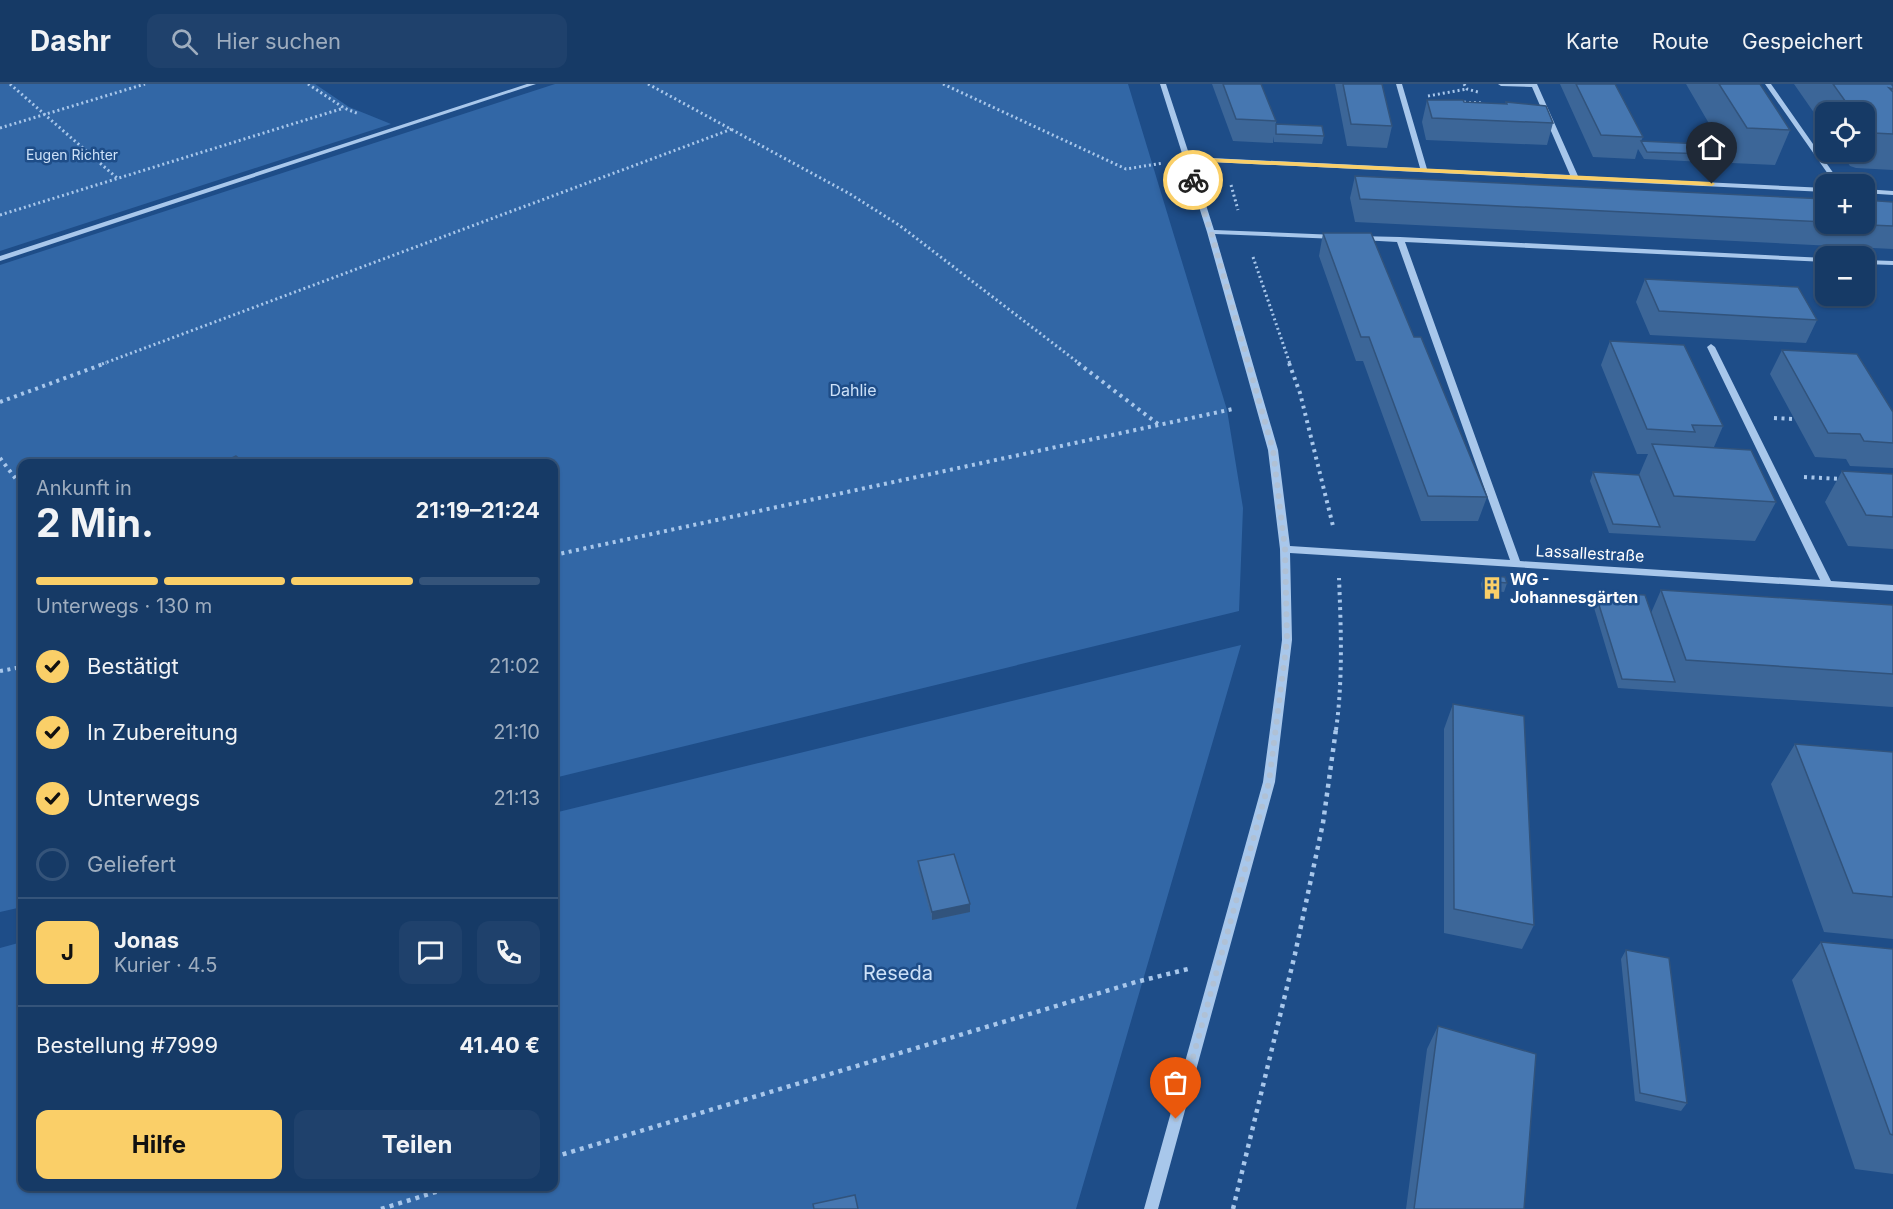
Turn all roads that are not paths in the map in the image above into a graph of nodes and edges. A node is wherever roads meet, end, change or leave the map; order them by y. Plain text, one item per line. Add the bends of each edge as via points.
1 (533, 84) edge
2 (1163, 84) edge
3 (1399, 84) edge
4 (1501, 84) edge
5 (1768, 84) edge
6 (1534, 85) edge
7 (1186, 159) junction
8 (1424, 170) junction
9 (1831, 174) edge
10 (1575, 178) junction
11 (1815, 189) edge
12 (1875, 192) edge
13 (1893, 193) edge
14 (1211, 232) junction
15 (1400, 239) junction
16 (0, 259) edge
17 (1815, 259) edge
18 (1875, 262) edge
19 (1893, 263) edge
20 (1712, 347) dead end
21 (1285, 549) junction
22 (1516, 564) junction
23 (1827, 583) junction
24 (1893, 588) edge
25 (1151, 1209) edge

1 - 16 street
2 - 7 street
3 - 8 street
4 - 6 street
5 - 9 street
6 - 10 street
7 - 8 street
7 - 14 street
8 - 10 street
10 - 11 street
12 - 13 street
14 - 15 street
14 - 21 street via 1273,450
15 - 17 street
15 - 22 street
18 - 19 street
20 - 23 street
21 - 22 street, Lassallestraße
21 - 25 street via 1287,640 1269,782
22 - 23 street, Lassallestraße
23 - 24 street, Lassallestraße

